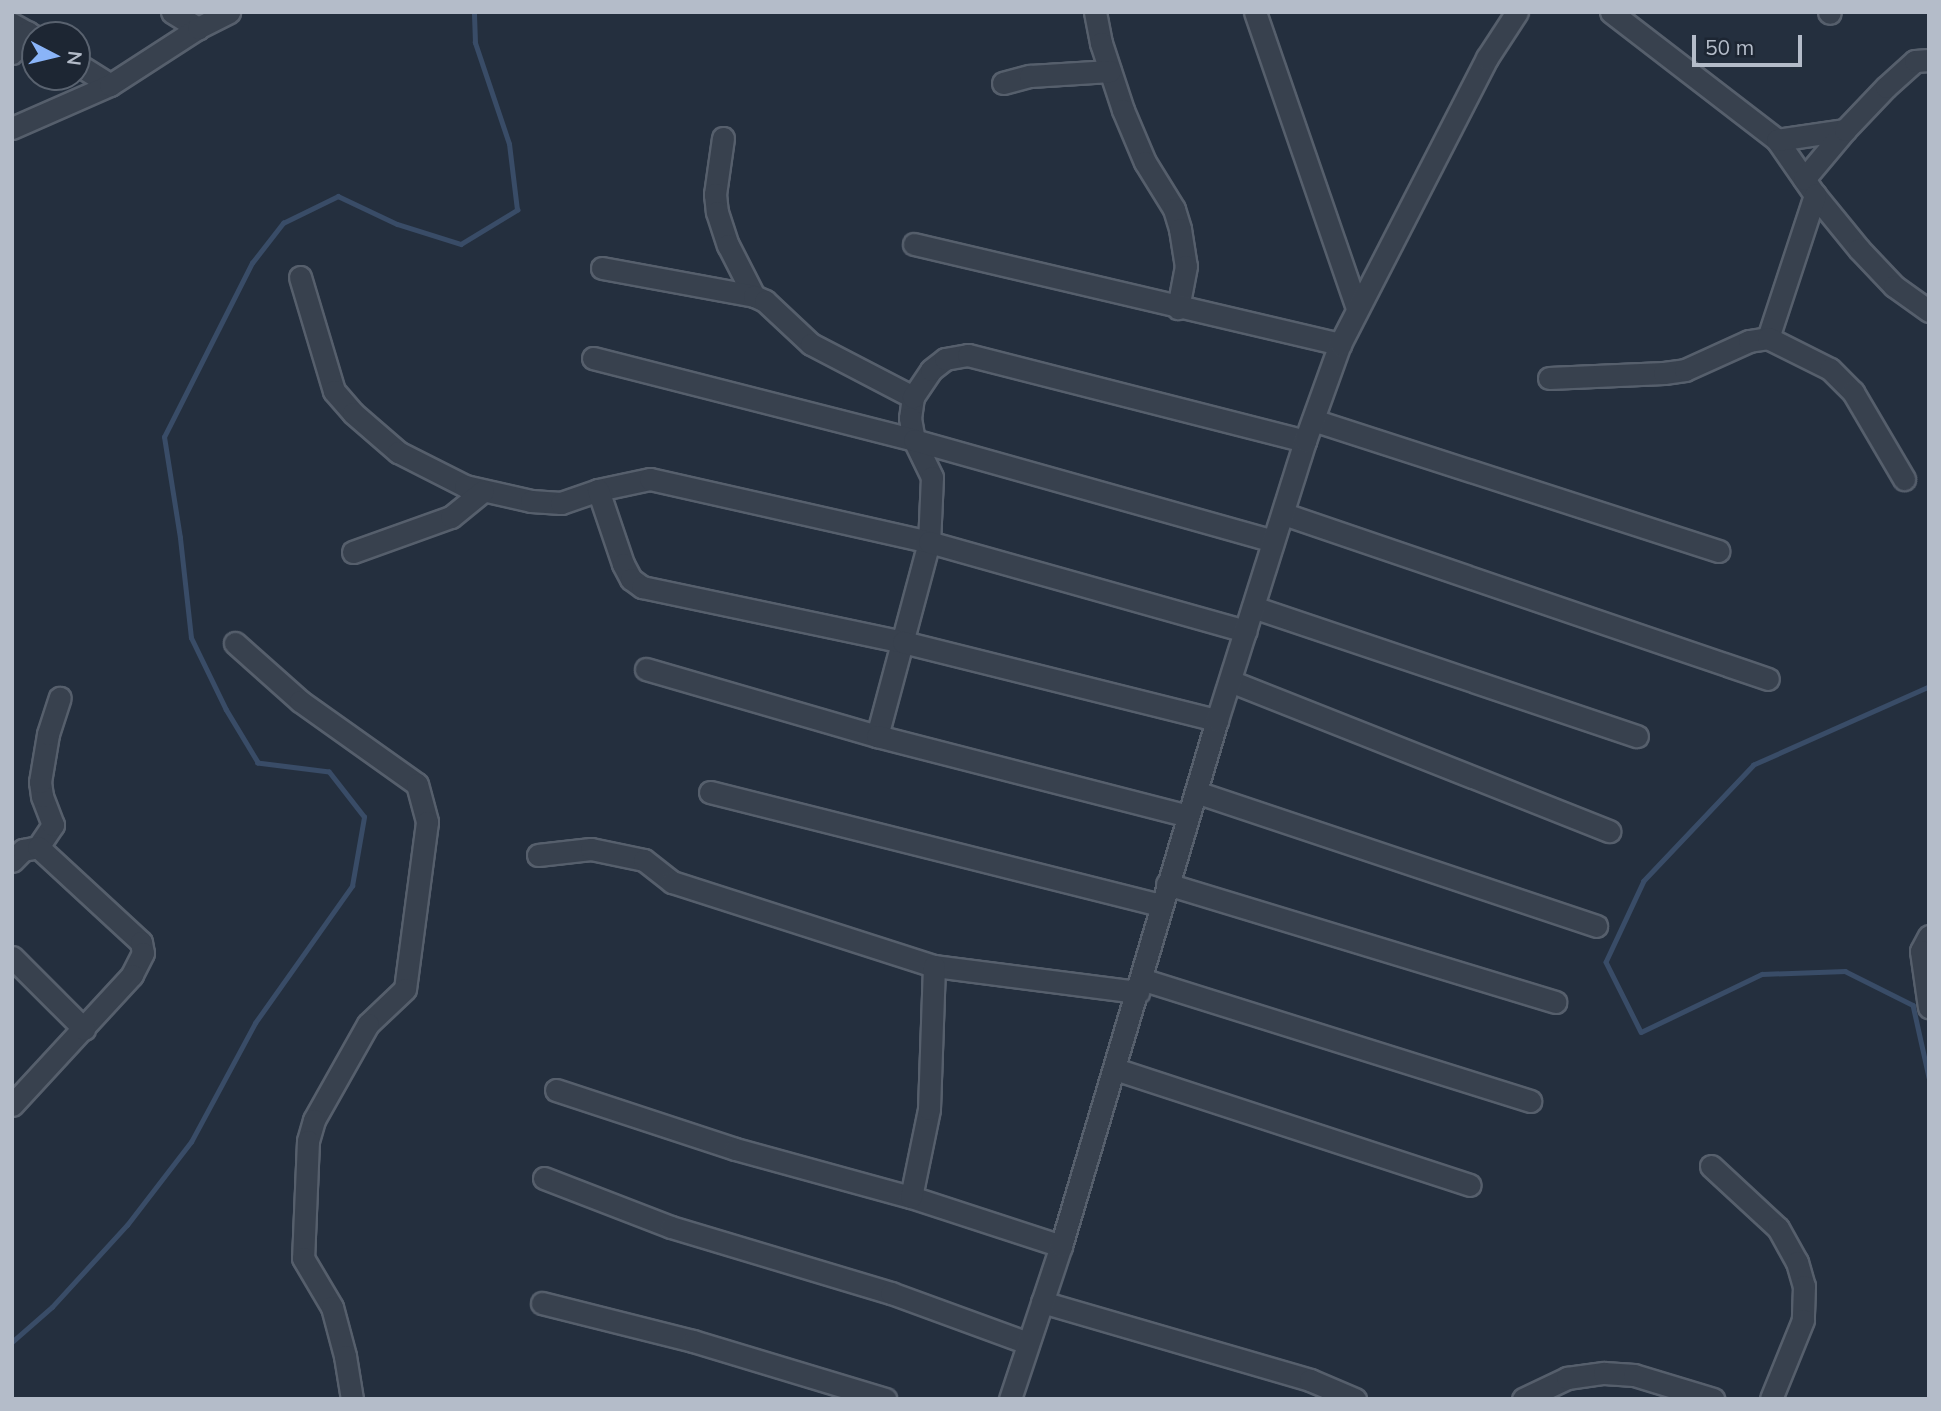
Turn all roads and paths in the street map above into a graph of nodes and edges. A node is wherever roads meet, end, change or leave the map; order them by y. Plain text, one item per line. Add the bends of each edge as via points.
1 (172, 12) edge
2 (229, 12) edge
3 (1095, 12) edge
4 (1255, 12) edge
5 (1517, 12) edge
6 (1611, 12) edge
7 (198, 28) junction
8 (21, 38) edge
9 (12, 53) edge
10 (1929, 60) edge
11 (1110, 71) junction
12 (91, 73) edge
13 (1003, 83) dead end
14 (110, 85) junction
15 (12, 128) edge
16 (1844, 130) junction
17 (723, 138) dead end
18 (1777, 139) junction
19 (1810, 187) junction
20 (914, 244) dead end
21 (602, 268) dead end
22 (300, 276) dead end
23 (754, 296) junction
24 (1356, 306) junction
25 (1178, 308) junction
26 (1929, 311) edge
27 (1768, 338) junction
28 (1340, 344) junction
29 (593, 358) dead end
30 (1549, 378) dead end
31 (913, 397) junction
32 (1313, 420) junction
33 (914, 440) junction
34 (1305, 441) junction
35 (1904, 479) dead end
36 (598, 489) junction
37 (483, 491) junction
38 (1284, 514) junction
39 (1273, 541) junction
40 (929, 542) junction
41 (1718, 551) dead end
42 (353, 552) dead end
43 (1253, 607) junction
44 (1246, 631) junction
45 (903, 642) junction
46 (235, 643) dead end
47 (646, 669) dead end
48 (1768, 679) dead end
49 (1230, 681) junction
50 (60, 698) dead end
51 (1217, 720) junction
52 (877, 736) junction
53 (1637, 736) dead end
54 (710, 792) dead end
55 (1196, 792) junction
56 (1188, 816) junction
57 (1609, 831) dead end
58 (38, 847) junction
59 (538, 855) dead end
60 (12, 861) edge
61 (1167, 884) junction
62 (1161, 905) junction
63 (1596, 926) dead end
64 (1929, 936) edge
65 (12, 957) edge
66 (933, 966) junction
67 (1140, 985) junction
68 (1556, 1002) dead end
69 (1929, 1007) edge
70 (84, 1029) junction
71 (1115, 1069) junction
72 (556, 1090) dead end
73 (16, 1092) edge
74 (1530, 1101) dead end
75 (1711, 1166) dead end
76 (544, 1178) dead end
77 (1469, 1185) dead end
78 (911, 1197) junction
79 (1061, 1246) junction
80 (1042, 1302) junction
81 (542, 1304) dead end
82 (1028, 1343) junction
83 (1013, 1398) edge
84 (352, 1399) edge
85 (885, 1399) edge
86 (1355, 1399) edge
87 (1522, 1399) edge
88 (1713, 1399) edge
89 (1771, 1399) edge

1 - 7 street
2 - 7 street
3 - 11 street
4 - 24 street
5 - 24 street via 1487,58
6 - 18 street
7 - 14 street
8 - 9 street
10 - 16 street via 1915,61
11 - 13 street via 1030,76
11 - 25 street via 1145,162 1174,209 1180,229 1186,266
12 - 14 street
14 - 15 street
16 - 18 street
16 - 19 street
17 - 23 street via 717,212
18 - 19 street
19 - 26 street via 1894,286
19 - 27 street
20 - 25 street
21 - 23 street
22 - 37 street via 334,391 398,452
23 - 31 street via 811,344
24 - 28 street
25 - 28 street
27 - 30 street via 1749,341 1685,370
27 - 35 street via 1830,369 1853,392
28 - 32 street
29 - 33 street
31 - 33 street
31 - 34 street via 931,369 945,359 968,355
32 - 34 street
32 - 41 street
33 - 39 street
33 - 40 street via 932,477
34 - 38 street
36 - 37 street via 562,503
36 - 40 street via 650,479
36 - 45 street via 623,564 642,587
37 - 42 street via 451,517
38 - 39 street
38 - 48 street
39 - 43 street
40 - 44 street
40 - 45 street
43 - 44 street
43 - 53 street
44 - 49 street
45 - 51 street
45 - 52 street
46 - 84 street via 300,701 417,784 427,822 405,989 368,1024 314,1120 308,1141 303,1258 332,1307
47 - 52 street
49 - 51 street
49 - 57 street
50 - 58 street via 40,782 53,825
51 - 55 street
52 - 56 street
54 - 62 street
55 - 56 street
55 - 63 street
56 - 61 street
58 - 60 street via 23,850
58 - 70 street via 141,942 139,965
59 - 66 street via 591,849 644,860 672,882
61 - 62 street
61 - 68 street
62 - 67 street
64 - 69 street via 1921,951
65 - 70 street
66 - 67 street
66 - 78 street via 929,1109
67 - 71 street
67 - 74 street
70 - 73 street
71 - 77 street
71 - 79 street
72 - 78 street via 735,1149
75 - 89 street via 1778,1228 1804,1286 1803,1320
76 - 82 street via 671,1227 891,1293
78 - 79 street
79 - 80 street
80 - 82 street
80 - 86 street via 1310,1380
81 - 85 street via 693,1341
82 - 83 street
87 - 88 street via 1567,1378 1604,1373 1634,1375

